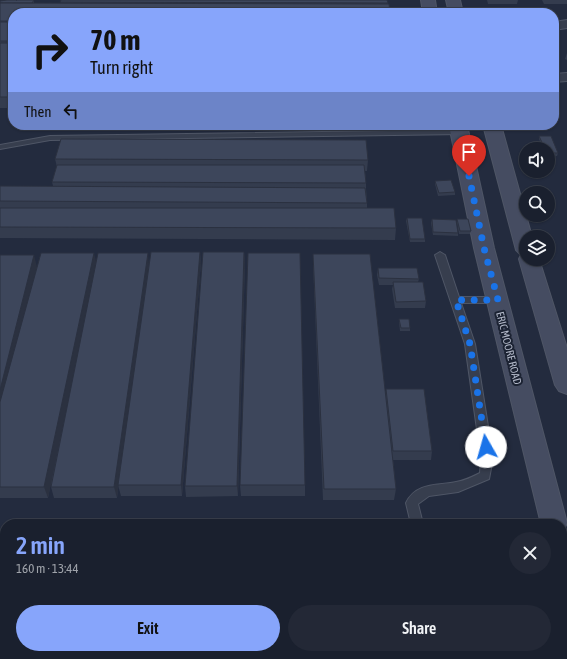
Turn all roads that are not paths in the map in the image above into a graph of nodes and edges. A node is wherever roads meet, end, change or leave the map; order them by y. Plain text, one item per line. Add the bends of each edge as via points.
1 (414, 130) edge
2 (459, 130) edge
3 (493, 130) edge
4 (0, 147) edge
5 (521, 230) edge
6 (440, 255) dead end
7 (531, 266) edge
8 (456, 300) junction
9 (498, 300) junction
10 (567, 385) edge
11 (416, 519) edge
12 (553, 519) edge

1 - 4 lane via 50,138
2 - 9 street, ERIC MOORE ROAD via 484,248
3 - 5 street
6 - 8 lane
7 - 10 street
8 - 9 lane
8 - 11 lane via 470,344 487,458 485,476 457,487 418,494 412,503
9 - 12 street, ERIC MOORE ROAD

